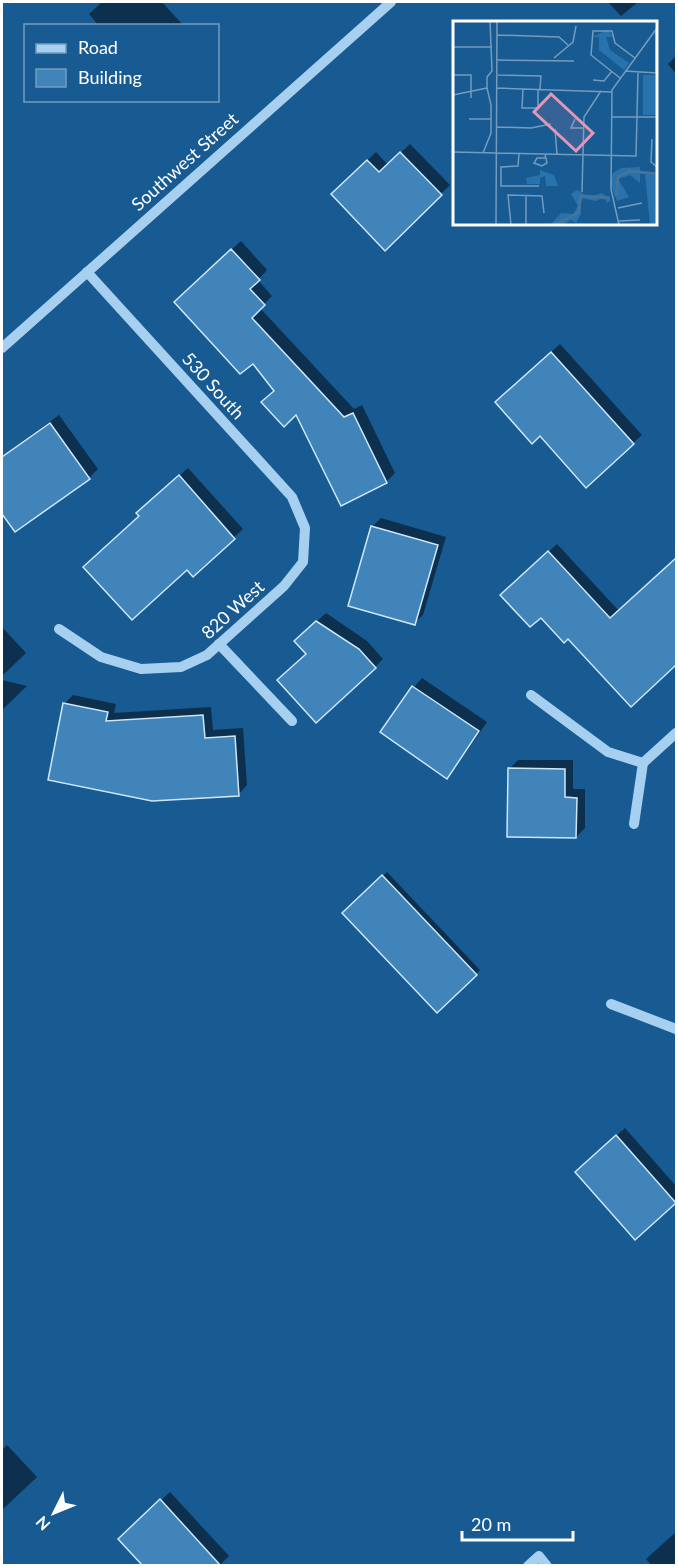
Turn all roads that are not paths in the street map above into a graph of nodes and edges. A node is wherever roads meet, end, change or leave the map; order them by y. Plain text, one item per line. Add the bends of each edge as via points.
1 (391, 2) edge
2 (87, 272) junction
3 (2, 348) edge
4 (305, 528) joint
5 (59, 629) dead end
6 (219, 644) junction
7 (531, 695) dead end
8 (292, 721) dead end
9 (676, 733) edge
10 (643, 763) junction
11 (634, 824) dead end
12 (610, 1004) dead end
13 (676, 1029) edge
14 (528, 1566) edge
15 (548, 1566) edge

1 - 2 street, Southwest Street
2 - 3 street, Southwest Street
2 - 4 street, 530 South via 292,497
4 - 6 street, 820 West via 303,562 284,586
5 - 6 street, 820 West via 101,657 141,669 181,667 207,655
6 - 8 street
7 - 10 street via 608,752
9 - 10 street
10 - 11 street
12 - 13 street
14 - 15 street via 539,1556

